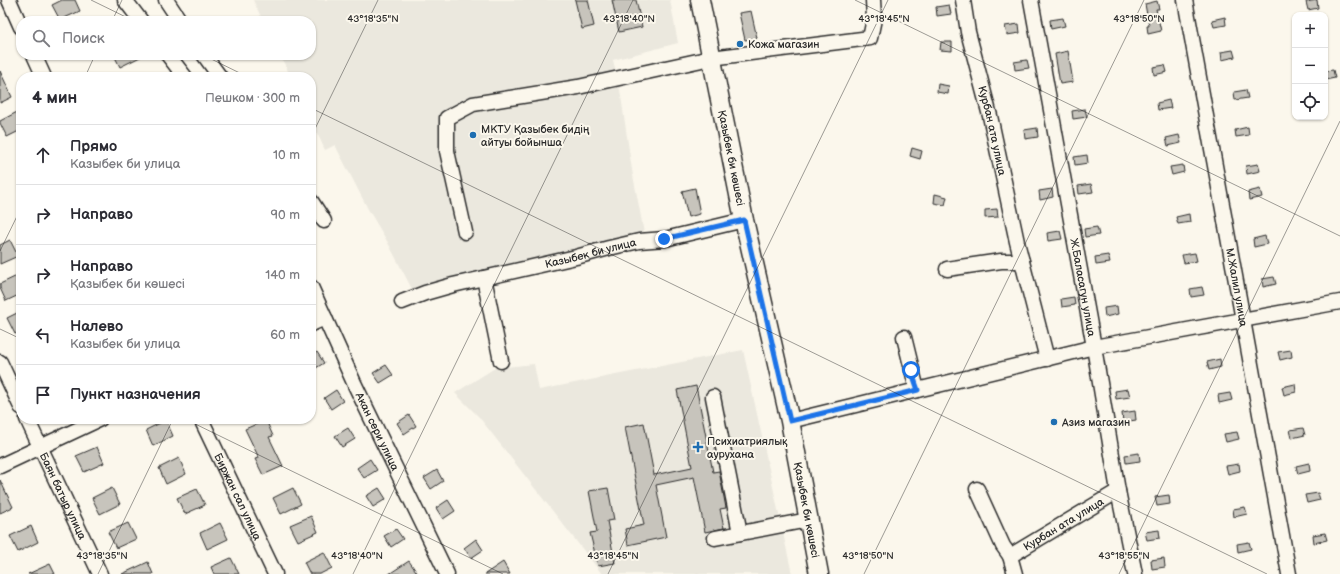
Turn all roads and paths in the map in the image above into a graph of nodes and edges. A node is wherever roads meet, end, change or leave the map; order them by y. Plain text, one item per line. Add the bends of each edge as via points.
1 (9, 0) edge
2 (125, 0) edge
3 (166, 0) edge
4 (700, 0) edge
5 (873, 0) edge
6 (963, 0) edge
7 (1031, 0) edge
8 (1185, 0) edge
9 (16, 16) edge
10 (137, 16) edge
11 (177, 16) edge
12 (712, 58) junction
13 (36, 60) edge
14 (172, 60) edge
15 (208, 60) edge
16 (42, 72) edge
17 (182, 72) edge
18 (216, 72) edge
19 (316, 209) edge
20 (744, 220) junction
21 (324, 221) dead end
22 (465, 232) dead end
23 (1022, 260) junction
24 (947, 269) dead end
25 (484, 278) junction
26 (316, 298) edge
27 (402, 302) dead end
28 (1340, 302) edge
29 (325, 318) junction
30 (1242, 320) junction
31 (316, 322) edge
32 (904, 336) dead end
33 (1094, 347) junction
34 (1046, 359) junction
35 (501, 361) dead end
36 (0, 362) edge
37 (918, 390) junction
38 (16, 396) edge
39 (713, 396) dead end
40 (790, 421) junction
41 (28, 424) edge
42 (90, 424) edge
43 (203, 424) edge
44 (40, 448) junction
45 (0, 466) edge
46 (977, 489) dead end
47 (1118, 491) junction
48 (808, 520) junction
49 (740, 533) junction
50 (715, 538) dead end
51 (1010, 556) junction
52 (100, 574) edge
53 (275, 574) edge
54 (447, 574) edge
55 (819, 574) edge
56 (1015, 574) edge
57 (1135, 574) edge
58 (1290, 574) edge

1 - 9 street
2 - 10 street
3 - 11 street
4 - 12 main road, Қазыбек би көшесі
5 - 12 street via 874,19 870,38
6 - 23 street, Курбан ата улица via 968,32 990,116
7 - 33 street, Ж.Баласагун улица
8 - 30 street, М.Жалил улица
12 - 20 main road, Қазыбек би көшесі
12 - 22 street via 578,88 473,104 447,118 447,151
13 - 16 street
14 - 17 street
15 - 18 street
19 - 21 street
20 - 25 street, Казыбек би улица via 664,239 639,241
20 - 40 main road, Қазыбек би көшесі
23 - 24 street
23 - 34 street, Курбан ата улица
25 - 27 street, Казыбек би улица via 424,293
25 - 35 street
26 - 29 street, Акан сери улица
28 - 30 street
29 - 31 street
29 - 54 street, Акан сери улица
30 - 33 street
30 - 58 street, М.Жалил улица
32 - 37 street
33 - 34 street
33 - 47 street, Ж.Баласагун улица
34 - 37 street
36 - 38 street
37 - 40 street
39 - 49 street
40 - 48 main road, Қазыбек би көшесі
41 - 44 street, Баян батыр улица
42 - 44 street
43 - 53 street, Биржан сал улица
44 - 45 street
44 - 52 street, Баян батыр улица
46 - 51 street
47 - 51 street, Курбан ата улица
47 - 57 street, Ж.Баласагун улица
48 - 49 street
48 - 55 main road, Қазыбек би көшесі
49 - 50 street
51 - 56 street

